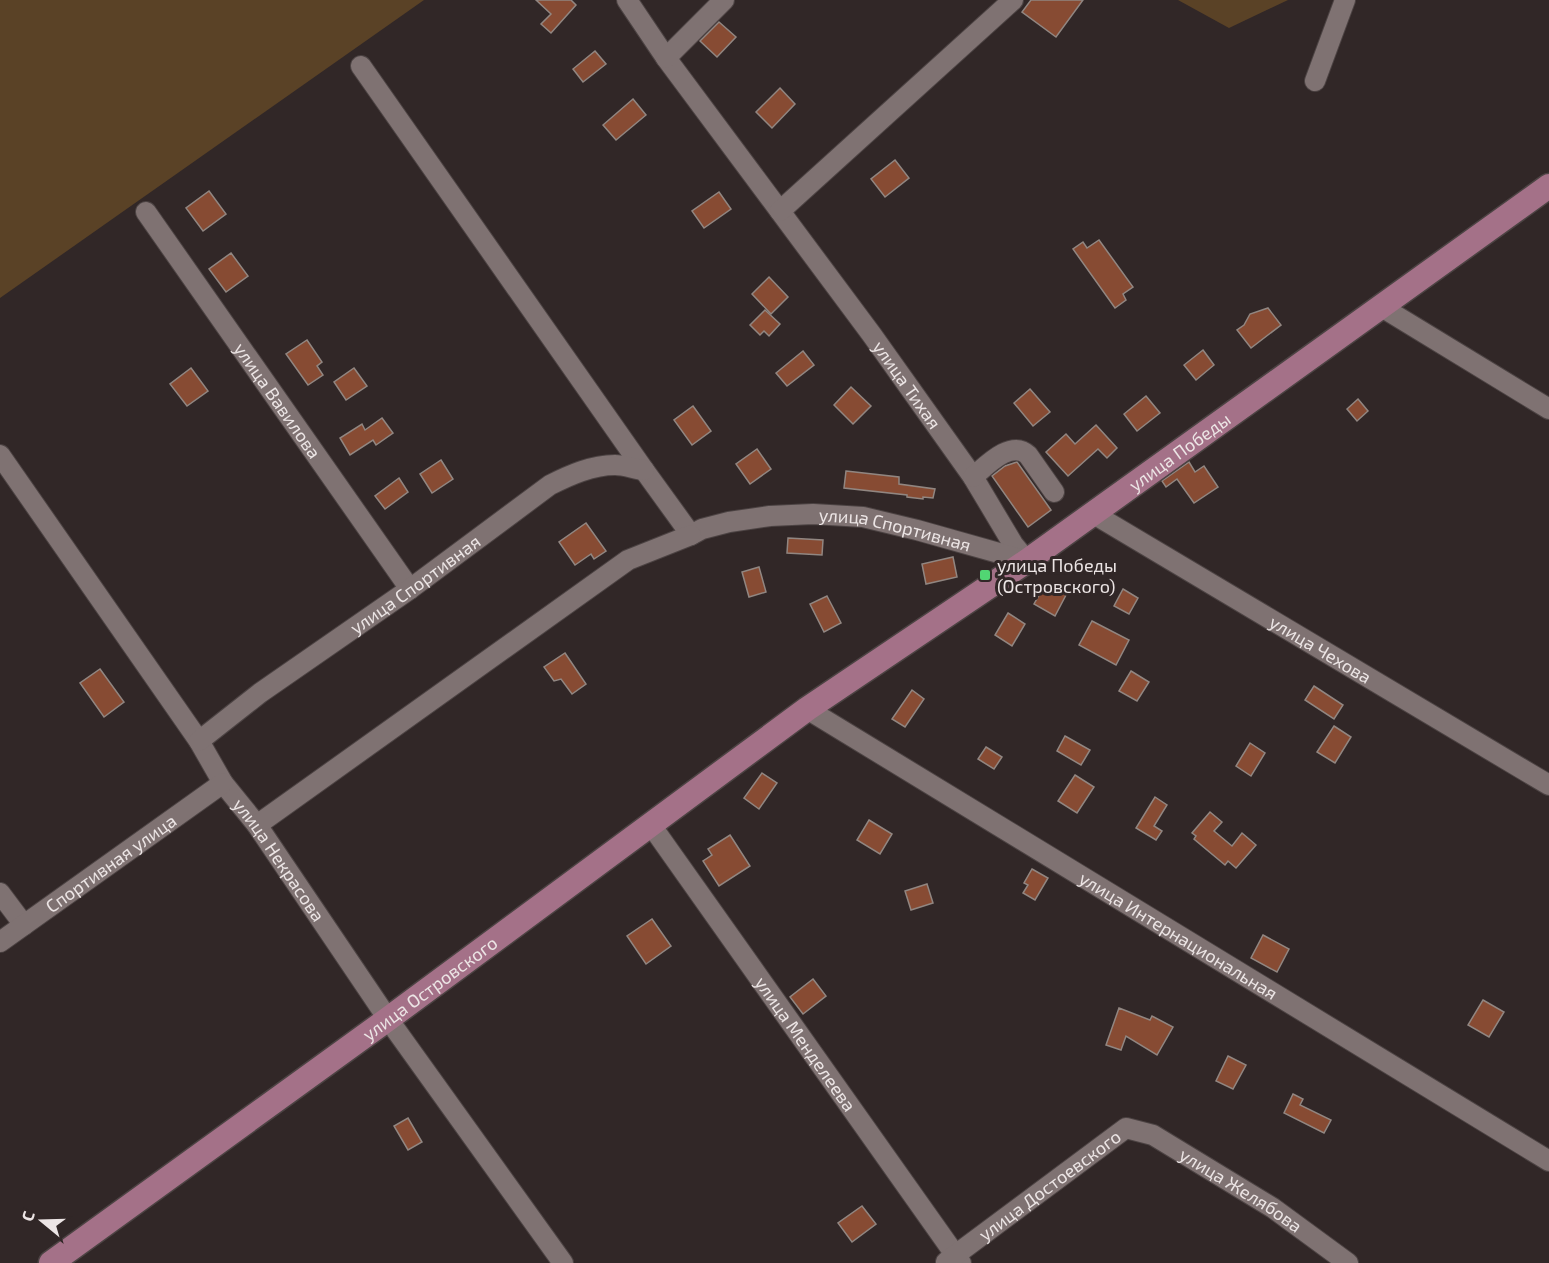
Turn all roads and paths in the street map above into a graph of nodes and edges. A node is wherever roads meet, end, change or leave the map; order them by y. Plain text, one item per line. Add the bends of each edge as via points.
1 (627, 0) edge
2 (724, 0) edge
3 (1013, 0) edge
4 (1345, 0) edge
5 (666, 58) junction
6 (361, 66) dead end
7 (1315, 81) dead end
8 (1549, 186) edge
9 (780, 211) junction
10 (146, 212) dead end
11 (1380, 306) junction
12 (1549, 409) edge
13 (0, 455) edge
14 (644, 470) junction
15 (973, 477) junction
16 (1054, 492) dead end
17 (1092, 513) junction
18 (691, 535) junction
19 (1027, 561) junction
20 (410, 588) junction
21 (807, 709) junction
22 (199, 741) junction
23 (223, 783) junction
24 (1549, 786) edge
25 (257, 825) junction
26 (651, 825) junction
27 (0, 893) edge
28 (24, 925) junction
29 (0, 942) edge
30 (388, 1019) junction
31 (1126, 1128) joint
32 (1549, 1161) edge
33 (954, 1260) edge
34 (54, 1262) edge
35 (562, 1263) edge
36 (1348, 1263) edge

1 - 5 street, улица Тихая
2 - 5 street
3 - 9 street
4 - 7 street
5 - 9 street, улица Тихая
6 - 14 street
8 - 11 main road, улица Победы
9 - 15 street, улица Тихая
10 - 20 street, улица Вавилова
11 - 12 street
11 - 17 main road, улица Победы
13 - 22 street, улица Некрасова
14 - 18 street
14 - 20 street, улица Спортивная via 600,466 569,475
15 - 16 street via 1008,450 1016,449 1028,455
15 - 19 street, улица Тихая
17 - 19 main road, улица Победы
17 - 24 street, улица Чехова
18 - 19 street, улица Спортивная via 729,522 770,516 863,517
18 - 25 street, улица Спортивная via 628,560
19 - 21 main road, улица Победы
20 - 22 street, улица Спортивная via 260,693
21 - 26 main road, улица Островского
21 - 32 street, улица Интернациональная
22 - 23 street, улица Некрасова
23 - 25 street, улица Некрасова
23 - 28 street, Спортивная улица
25 - 30 street, улица Некрасова
26 - 30 main road, улица Островского
26 - 33 street, улица Менделеева
27 - 28 street
28 - 29 street, Спортивная улица
30 - 34 main road, улица Островского
30 - 35 street, улица Некрасова
31 - 33 street, улица Достоевского
31 - 36 street, улица Желябова via 1153,1135 1273,1208

